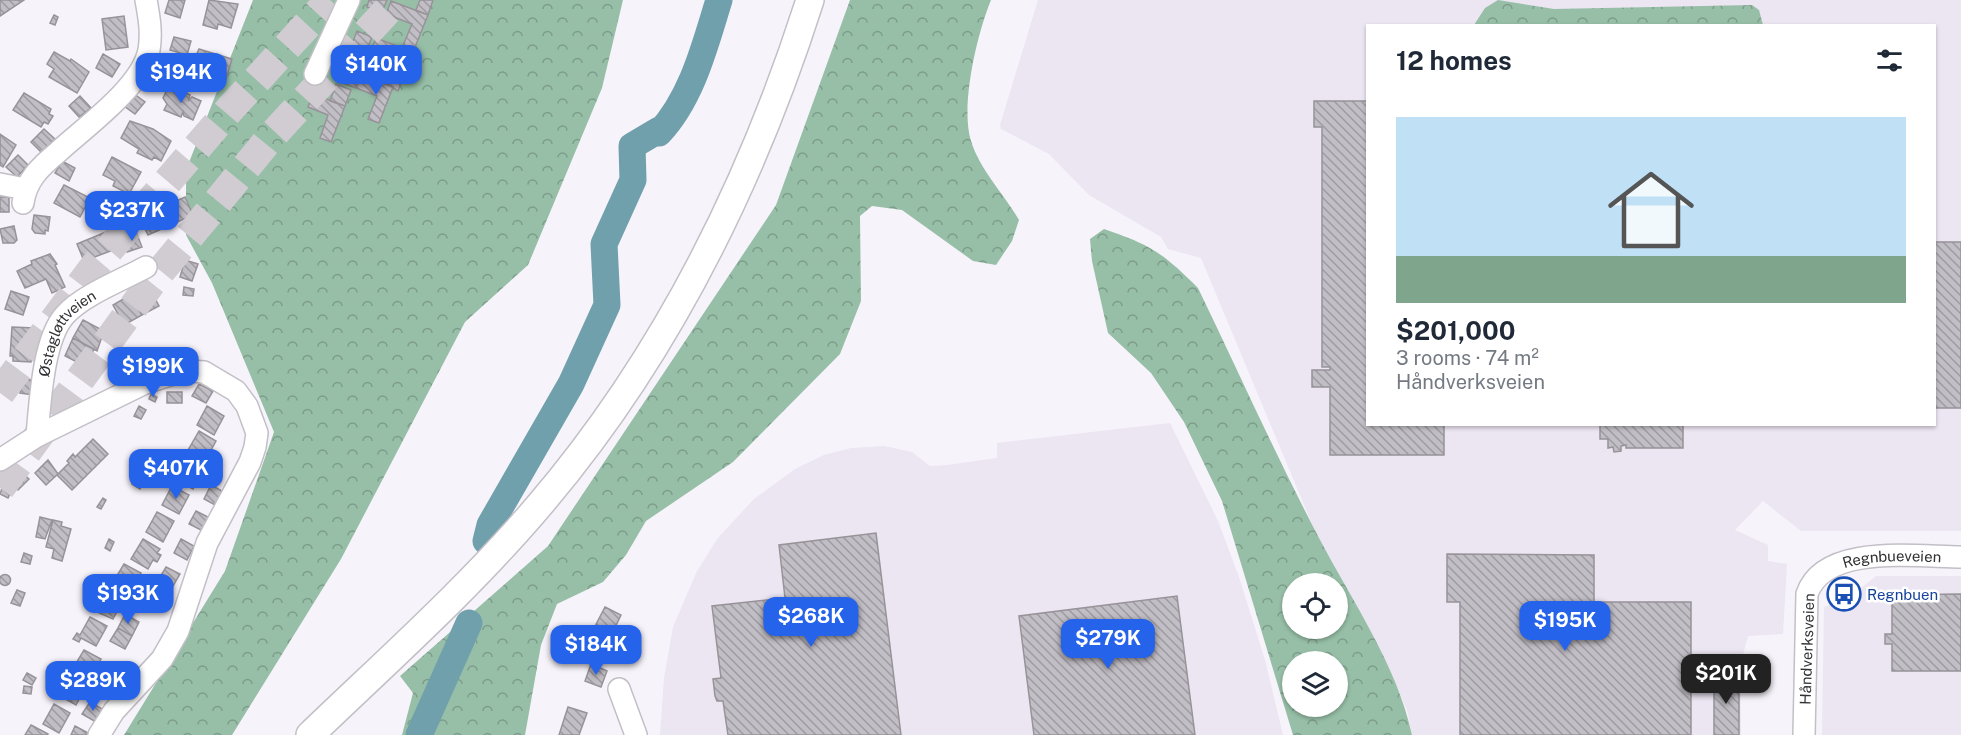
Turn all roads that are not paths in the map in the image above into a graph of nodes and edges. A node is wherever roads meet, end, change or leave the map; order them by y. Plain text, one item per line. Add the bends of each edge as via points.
1 (146, 0) edge
2 (349, 0) edge
3 (810, 0) edge
4 (315, 74) dead end
5 (0, 184) edge
6 (146, 267) dead end
7 (37, 436) junction
8 (0, 460) edge
9 (1961, 557) edge
10 (1824, 570) joint
11 (619, 689) dead end
12 (99, 735) edge
13 (310, 735) edge
14 (636, 735) edge
15 (1804, 735) edge

1 - 5 street via 149,41 143,67 129,87 36,171 24,196
2 - 4 street
3 - 13 main road via 782,83 728,214 672,319 623,395 565,474 504,546
6 - 7 street, Østagløttveien via 80,303 57,325
7 - 8 street
7 - 12 street via 145,383 190,371 204,372 236,391 247,406 257,433 250,462 207,543 178,631 162,659 114,711
9 - 10 street, Regnbueveien via 1867,557
10 - 15 street, Håndverksveien via 1811,581 1807,594
11 - 14 street

